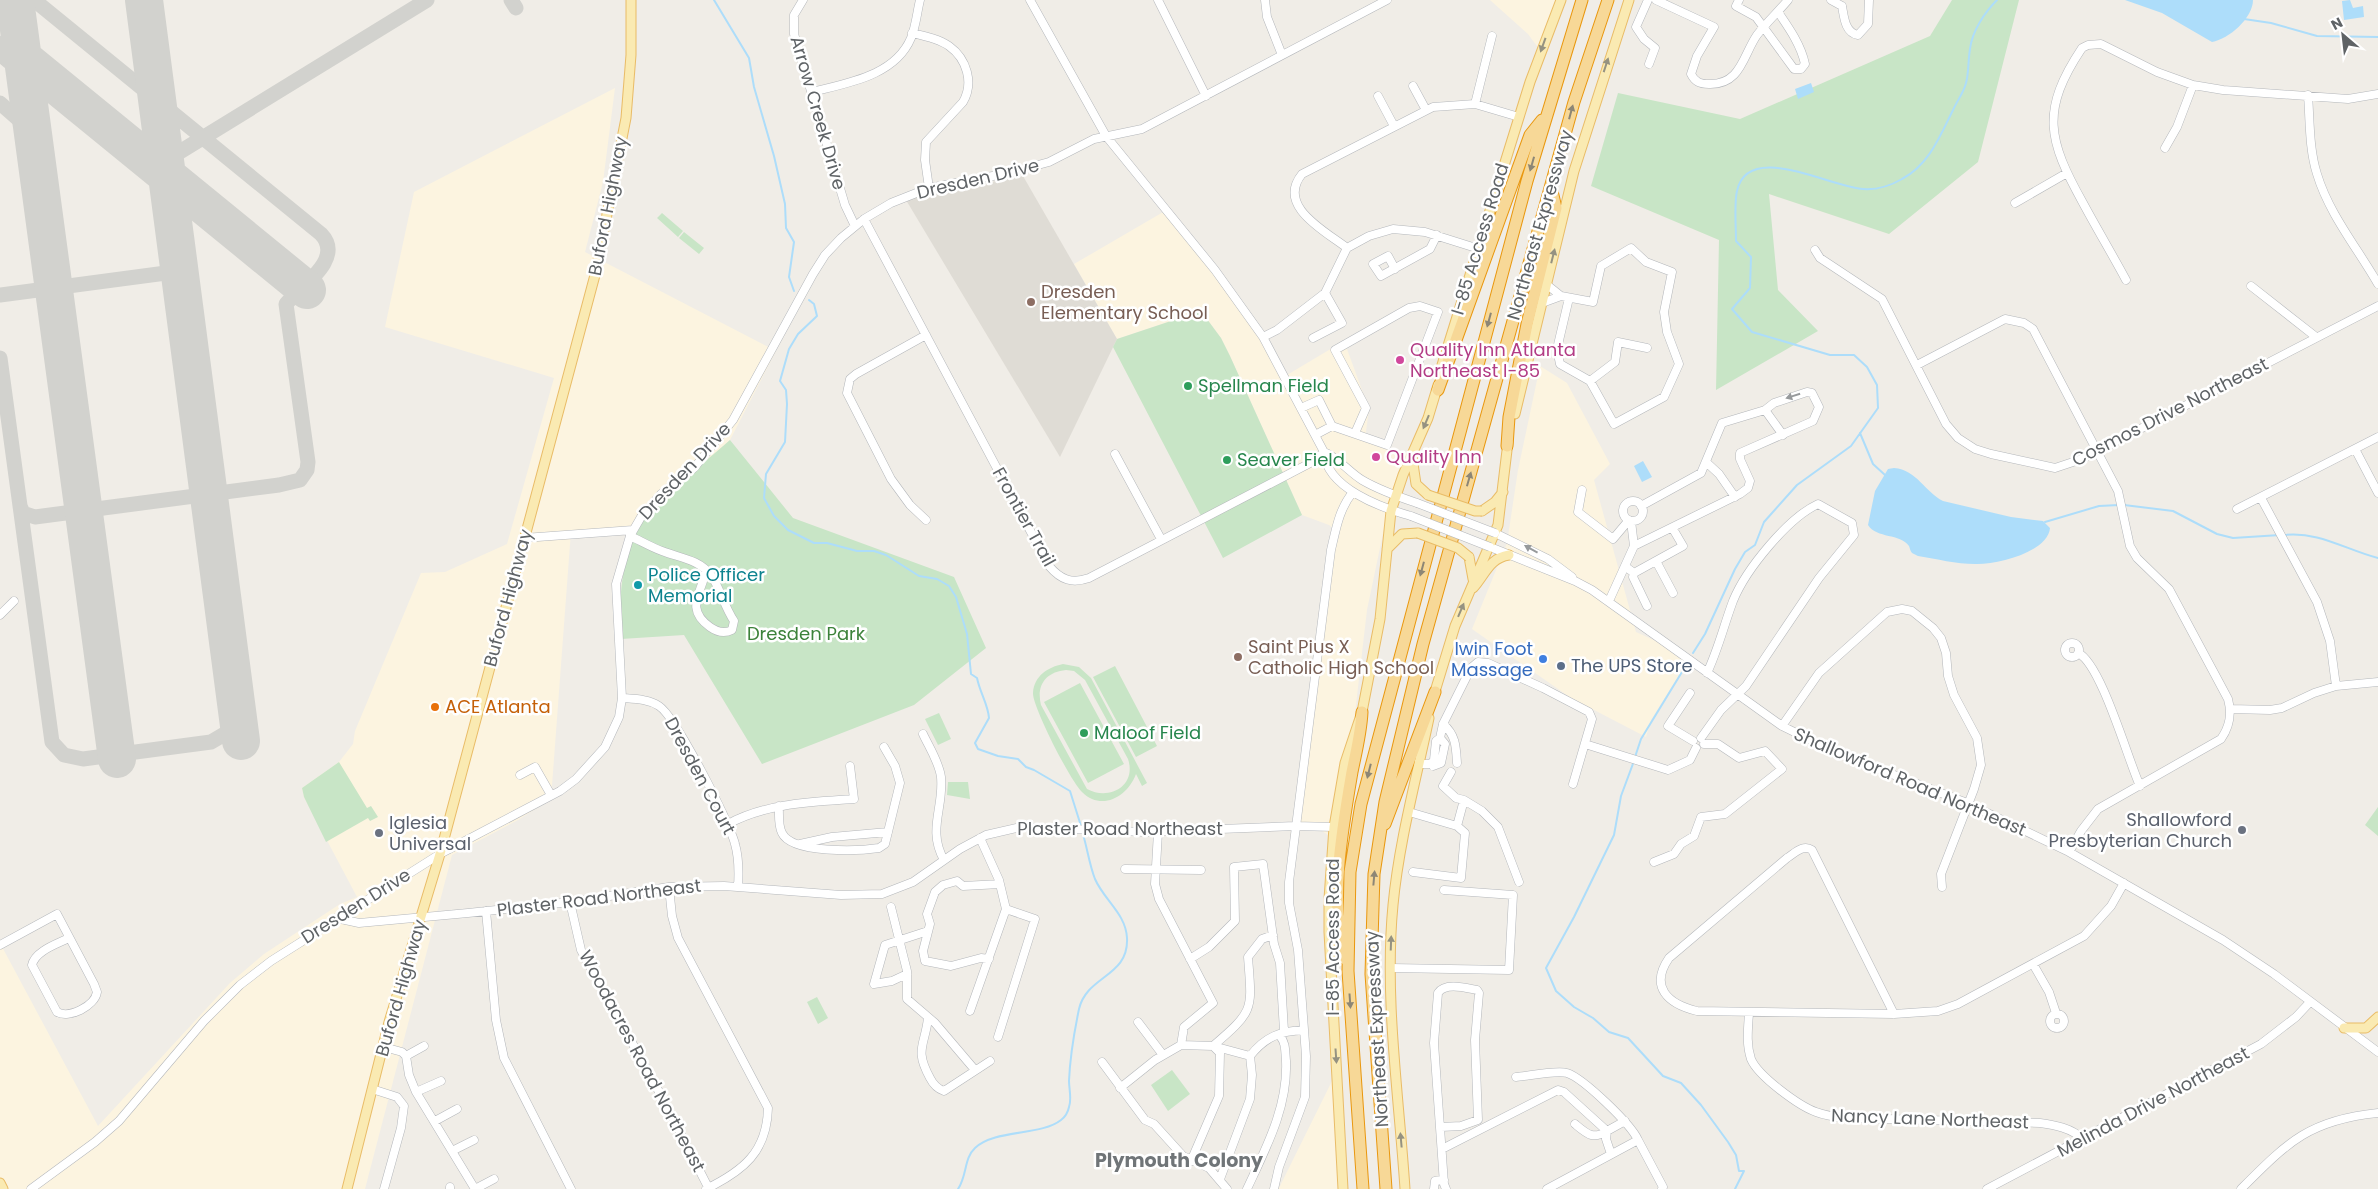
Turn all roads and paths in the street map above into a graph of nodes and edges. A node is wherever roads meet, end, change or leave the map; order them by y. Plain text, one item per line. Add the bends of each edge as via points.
1 (631, 0) edge
2 (803, 0) edge
3 (920, 0) edge
4 (1030, 0) edge
5 (1158, 0) edge
6 (1265, 0) edge
7 (1387, 0) edge
8 (1560, 0) edge
9 (1582, 0) edge
10 (1608, 0) edge
11 (1629, 0) edge
12 (1648, 0) edge
13 (1656, 0) edge
14 (1739, 0) edge
15 (1788, 0) edge
16 (1831, 0) edge
17 (1849, 0) edge
18 (1869, 0) edge
19 (1842, 6) junction
20 (1778, 12) junction
21 (1764, 26) junction
22 (912, 33) junction
23 (1492, 36) dead end
24 (2083, 36) dead end
25 (2088, 45) junction
26 (1282, 55) junction
27 (1649, 64) dead end
28 (2193, 84) junction
29 (1413, 86) dead end
30 (812, 92) junction
31 (2378, 94) edge
32 (2308, 95) junction
33 (1206, 96) junction
34 (1378, 96) dead end
35 (1475, 104) junction
36 (1426, 110) junction
37 (1519, 117) junction
38 (1545, 117) junction
39 (1394, 126) junction
40 (1106, 136) junction
41 (2165, 148) dead end
42 (2067, 173) junction
43 (1551, 186) junction
44 (929, 188) junction
45 (2014, 203) dead end
46 (864, 219) junction
47 (855, 226) junction
48 (1437, 235) junction
49 (1348, 248) junction
50 (1476, 248) junction
51 (1815, 250) dead end
52 (1395, 268) dead end
53 (2126, 280) dead end
54 (1546, 284) junction
55 (2378, 284) edge
56 (2250, 286) dead end
57 (1325, 293) junction
58 (1565, 297) junction
59 (1542, 303) junction
60 (2378, 306) edge
61 (926, 335) junction
62 (1262, 337) junction
63 (1313, 338) dead end
64 (2316, 338) junction
65 (1647, 348) dead end
66 (1916, 365) junction
67 (1590, 381) junction
68 (1438, 390) junction
69 (1301, 408) junction
70 (1765, 410) junction
71 (1332, 426) junction
72 (1355, 433) junction
73 (1315, 435) junction
74 (1783, 435) junction
75 (2378, 437) edge
76 (1507, 446) junction
77 (2356, 449) junction
78 (2096, 451) junction
79 (1324, 452) junction
80 (1116, 454) dead end
81 (1412, 454) junction
82 (1706, 462) junction
83 (1582, 490) dead end
84 (1353, 492) junction
85 (1503, 492) junction
86 (2378, 492) edge
87 (1395, 495) junction
88 (1735, 497) junction
89 (2261, 498) junction
90 (1641, 506) junction
91 (2238, 509) dead end
92 (1391, 510) junction
93 (926, 520) dead end
94 (1630, 521) junction
95 (1673, 529) junction
96 (632, 533) junction
97 (1495, 533) junction
98 (524, 538) junction
99 (1161, 539) junction
100 (1634, 546) junction
101 (1490, 547) junction
102 (1387, 549) junction
103 (1509, 555) junction
104 (1656, 561) junction
105 (1626, 568) junction
106 (706, 570) junction
107 (1634, 572) junction
108 (1473, 579) junction
109 (1575, 580) junction
110 (1672, 592) dead end
111 (1468, 594) junction
112 (14, 601) dead end
113 (1609, 601) junction
114 (1647, 606) dead end
115 (0, 615) edge
116 (2078, 654) dead end
117 (1707, 673) junction
118 (2378, 682) edge
119 (2336, 686) junction
120 (1435, 692) junction
121 (1690, 693) dead end
122 (1737, 695) junction
123 (622, 698) junction
124 (2231, 709) junction
125 (1362, 712) junction
126 (1443, 724) junction
127 (1782, 726) junction
128 (923, 734) dead end
129 (1700, 741) junction
130 (1585, 744) junction
131 (884, 747) dead end
132 (1440, 750) junction
133 (1457, 763) dead end
134 (1419, 764) junction
135 (850, 766) dead end
136 (1451, 772) dead end
137 (520, 775) dead end
138 (1417, 775) junction
139 (1572, 784) dead end
140 (2140, 786) junction
141 (551, 796) junction
142 (1464, 800) junction
143 (1967, 803) junction
144 (779, 806) junction
145 (1409, 812) junction
146 (728, 824) junction
147 (1295, 826) junction
148 (1458, 826) junction
149 (1334, 827) junction
150 (888, 832) junction
151 (1158, 832) junction
152 (1379, 837) junction
153 (980, 838) junction
154 (798, 845) junction
155 (2069, 852) junction
156 (440, 854) junction
157 (944, 860) junction
158 (1654, 862) dead end
159 (1125, 870) dead end
160 (1156, 870) junction
161 (1201, 870) dead end
162 (1413, 872) dead end
163 (1519, 882) dead end
164 (2124, 883) junction
165 (1000, 884) junction
166 (669, 886) junction
167 (738, 886) junction
168 (1942, 887) dead end
169 (1444, 890) dead end
170 (570, 902) junction
171 (891, 907) dead end
172 (1006, 909) junction
173 (486, 911) junction
174 (421, 916) junction
175 (336, 918) junction
176 (928, 931) junction
177 (1273, 935) junction
178 (69, 938) junction
179 (899, 941) junction
180 (0, 945) edge
181 (989, 959) junction
182 (1190, 959) junction
183 (2034, 964) junction
184 (1391, 968) junction
185 (1348, 971) junction
186 (907, 974) junction
187 (2310, 1002) junction
188 (970, 1011) dead end
189 (1748, 1013) junction
190 (2056, 1013) dead end
191 (1894, 1014) junction
192 (2378, 1016) edge
193 (928, 1018) junction
194 (1138, 1022) dead end
195 (2344, 1028) junction
196 (1304, 1030) junction
197 (1284, 1031) junction
198 (998, 1037) dead end
199 (1181, 1045) junction
200 (424, 1046) dead end
201 (1213, 1046) junction
202 (384, 1047) junction
203 (2378, 1052) edge
204 (1163, 1055) junction
205 (406, 1056) junction
206 (1250, 1056) junction
207 (990, 1061) dead end
208 (1102, 1062) dead end
209 (975, 1070) junction
210 (1516, 1077) dead end
211 (441, 1081) dead end
212 (1120, 1088) junction
213 (372, 1089) junction
214 (416, 1092) junction
215 (457, 1109) dead end
216 (2378, 1113) edge
217 (435, 1121) junction
218 (1625, 1121) junction
219 (1575, 1124) dead end
220 (1440, 1127) junction
221 (1607, 1131) junction
222 (2083, 1139) junction
223 (474, 1140) dead end
224 (1638, 1140) junction
225 (1442, 1149) junction
226 (452, 1151) junction
227 (1611, 1154) junction
228 (1191, 1161) junction
229 (494, 1179) dead end
230 (1220, 1179) junction
231 (1444, 1180) junction
232 (0, 1183) edge
233 (708, 1188) edge
234 (3, 1189) edge
235 (31, 1189) edge
236 (347, 1189) edge
237 (384, 1189) edge
238 (475, 1189) edge
239 (571, 1189) edge
240 (1227, 1189) edge
241 (1247, 1189) edge
242 (1274, 1189) edge
243 (1343, 1189) edge
244 (1362, 1189) edge
245 (1386, 1189) edge
246 (1405, 1189) edge
247 (1434, 1189) edge
248 (1446, 1189) edge
249 (1547, 1189) edge
250 (1662, 1189) edge
251 (1987, 1189) edge
252 (2241, 1189) edge

1 - 98 main road, Buford Highway via 626,118 595,276
2 - 30 street, Arrow Creek Drive via 794,15 793,24
3 - 22 street
4 - 40 street, Shallowford Road Northeast
5 - 33 street
6 - 26 street via 1267,17
7 - 26 street, Dresden Drive
8 -> 37 main road, I-85 Access Road
9 - 38 highway, Northeast Expressway
43 -> 10 highway, Northeast Expressway via 1574,102
54 -> 11 main road via 1574,171
12 - 27 street via 1636,27 1655,48
13 - 21 street via 1714,27 1692,68 1694,80 1702,84 1714,84 1736,74
14 - 21 street via 1736,6
15 - 20 street
16 - 19 street
17 - 19 street
18 - 19 street via 1868,24 1858,35 1848,30
20 - 21 street
20 - 21 street via 1803,56 1805,64 1801,69 1794,69
22 - 30 street via 904,51 888,66 867,76
22 - 44 street via 949,46 970,79 963,102 926,142
23 - 35 street
24 - 25 street
25 - 28 street via 2101,44 2157,72
25 - 42 street via 2082,48 2066,72 2054,109 2055,141
26 - 33 street, Dresden Drive
28 - 32 street via 2223,90
28 - 41 street via 2177,127
29 - 36 street
30 - 47 street, Arrow Creek Drive via 845,205
31 - 32 street via 2348,98
32 - 55 street via 2311,143 2318,176 2330,204
33 - 40 street, Dresden Drive via 1142,128
34 - 39 street
35 - 36 street via 1442,105
35 - 37 street
36 - 39 street
37 - 50 main road, I-85 Access Road
38 - 68 highway via 1530,135
38 -> 185 highway, Northeast Expressway via 1361,804 1350,872
39 - 49 street via 1302,174 1296,181 1296,203 1304,216
40 - 44 street, Dresden Drive via 1094,138 1038,165
40 - 62 street, Shallowford Road Northeast via 1215,270
42 - 45 street
42 - 53 street
43 - 76 highway via 1556,208 1527,324 1509,417
152 -> 43 highway, Northeast Expressway via 1423,644
44 - 46 street, Dresden Drive via 891,203
46 - 47 street, Dresden Drive
46 - 61 street, Frontier Trail
47 - 96 street, Dresden Drive via 825,255 721,438 694,468 661,494
48 - 49 street via 1393,229 1369,236
48 - 50 street
48 - 52 street via 1430,250
49 - 57 street
50 - 68 main road, I-85 Access Road via 1440,372
51 - 66 street, Cosmos Drive Northeast via 1820,258 1882,299
54 - 58 street
54 - 59 main road
56 - 64 street
57 - 62 street via 1277,330
57 - 63 street via 1342,323
58 - 59 street
58 - 67 street via 1557,349 1560,364
58 - 67 street via 1593,302 1601,266 1631,248 1646,262 1672,272 1664,312 1667,332 1679,364 1664,398 1614,424
59 - 76 main road
60 - 64 street, Cosmos Drive Northeast
61 - 93 street via 856,374 850,379 847,393 891,479
61 - 99 street, Frontier Trail via 1057,576 1073,582 1090,578
62 - 69 street, Shallowford Road Northeast
64 - 78 street, Cosmos Drive Northeast
65 - 67 street via 1618,342 1614,362
66 - 78 street, Cosmos Drive Northeast via 1946,424 1958,438 1975,449 2055,468 2073,464
66 - 78 street via 2005,320 2024,323 2033,329
68 -> 81 main road, I-85 Access Road
69 - 71 street via 1319,400
69 - 73 street, Shallowford Road Northeast
70 - 74 street
74 -> 70 street via 1817,416 1819,407 1812,393 1774,403
70 - 82 street via 1722,423
71 - 72 street
71 - 73 street
72 - 72 street via 1387,445 1438,312 1420,306 1409,308 1335,350 1366,408
73 - 79 street, Shallowford Road Northeast
74 - 88 street via 1740,453 1750,481 1748,488
75 - 77 street
76 - 85 main road
77 - 86 street
77 - 89 street
78 - 124 street via 2118,491 2130,546 2137,558 2170,589
79 - 84 street, Shallowford Road Northeast via 1331,471
79 - 87 street, Shallowford Road Northeast via 1364,481
79 - 99 street, Frontier Trail via 1314,461
80 - 99 street
81 - 85 main road, bridge via 1416,484 1428,495 1482,511
81 - 87 main road, I-85 Access Road
82 - 88 street
82 - 90 street via 1700,473
83 - 94 street via 1578,512 1613,539
84 - 92 street, Shallowford Road Northeast
84 - 147 street via 1338,519 1330,550
85 - 97 main road
87 - 92 main road, I-85 Access Road
87 - 97 street, Shallowford Road Northeast, bridge
88 - 95 street
89 - 91 street
89 - 119 street via 2316,602 2330,641
90 - 94 street via 1642,515
90 - 94 street via 1636,502 1626,504 1623,513
92 - 101 street, Shallowford Road Northeast, bridge
92 - 102 main road, I-85 Access Road
94 - 100 street
95 - 100 street
95 - 104 street via 1682,546
96 - 98 street
96 - 106 street via 662,551 694,560
96 - 123 street, Dresden Drive via 616,584
97 - 101 main road
109 -> 97 street, Shallowford Road Northeast via 1548,559
98 - 156 main road, Buford Highway
100 - 105 street
101 - 103 street, Shallowford Road Northeast
101 - 108 main road
102 - 108 main road, bridge via 1402,534 1418,533 1458,548 1469,557
102 - 125 main road, I-85 Access Road via 1380,619
103 - 109 street, Shallowford Road Northeast
103 - 111 main road via 1491,563
104 - 107 street
104 - 110 street
105 - 107 street
105 - 113 street
106 - 106 street via 734,620 732,630 727,632 713,629 699,616 696,596
107 - 114 street via 1633,578
108 - 111 main road
109 - 113 street, Shallowford Road Northeast
120 -> 111 main road via 1454,626
112 - 115 street
113 - 117 street, Shallowford Road Northeast
116 - 140 street via 2087,660 2105,694
117 - 122 street, Shallowford Road Northeast
117 - 122 street via 1734,598 1780,535 1818,504 1852,522 1854,535 1849,544 1819,578 1752,679
118 - 119 street
119 - 124 street via 2282,708
120 - 134 main road
120 - 152 highway via 1396,800
121 - 129 street via 1668,726
122 - 127 street, Shallowford Road Northeast
122 - 129 street via 1721,710
123 - 141 street, Dresden Drive via 619,716 604,747 585,771
123 - 146 street, Dresden Court via 653,703 668,714
124 - 140 street via 2227,730 2221,739
125 - 149 main road, I-85 Access Road via 1345,764
125 - 185 highway via 1340,856 1340,940
126 - 130 street via 1471,668 1478,662 1488,663 1589,712 1592,719
126 - 132 street
126 - 133 street via 1455,742
127 - 143 street, Shallowford Road Northeast via 1837,753
127 - 143 street via 1819,673 1870,626 1887,612 1912,611 1941,638 1954,695 1977,738 1981,765
128 - 157 street via 940,769 936,842
129 - 130 street via 1690,760 1668,770
129 - 158 street via 1718,744 1739,758 1765,751 1782,769 1725,814 1697,816 1694,836 1681,844 1674,854
130 - 139 street
131 - 150 street via 900,783
132 - 134 street via 1431,764
132 - 138 street via 1439,759 1433,766
134 - 138 main road
135 - 144 street via 854,799
136 - 142 street via 1444,786 1456,798
137 - 141 street via 536,767
138 - 145 main road
140 - 155 street via 2098,809
141 - 156 street, Dresden Drive
142 - 148 street
142 - 163 street via 1482,811 1498,827
143 - 155 street, Shallowford Road Northeast
143 - 168 street via 1941,874
144 - 146 street via 744,815
144 - 154 street via 781,832
145 - 148 street
184 -> 145 main road via 1393,906
146 - 167 street, Dresden Court via 738,857
147 - 149 street, Plaster Road Northeast
147 - 151 street, Plaster Road Northeast
147 - 196 street via 1289,903 1298,950
148 - 162 street via 1465,833 1461,878
149 -> 243 main road, I-85 Access Road via 1329,932
150 - 154 street via 832,837
150 - 154 street via 885,844 879,848 820,850
151 - 153 street, Plaster Road Northeast via 1020,827
151 - 160 street
245 -> 152 highway, Northeast Expressway via 1370,974
153 - 157 street, Plaster Road Northeast
153 - 165 street
155 - 164 street, Shallowford Road Northeast
156 - 174 main road, Buford Highway
156 - 175 street, Dresden Drive
157 - 167 street, Plaster Road Northeast via 902,888 882,894 841,895
159 - 160 street
160 - 161 street
160 - 182 street via 1159,899
164 - 183 street via 2111,906 2084,936
164 - 187 street, Shallowford Road Northeast via 2222,940
165 - 172 street
165 - 176 street via 963,886 956,881 938,888 927,914
166 - 167 street, Plaster Road Northeast
166 - 170 street, Plaster Road Northeast
166 - 233 street via 678,938 768,1108 765,1134 755,1153 739,1170
169 - 184 street via 1513,895 1509,970
170 - 173 street, Plaster Road Northeast
170 - 233 street, Woodacres Road Northeast via 584,956
171 - 179 street
172 - 181 street
172 - 198 street via 1035,919
173 - 174 street, Plaster Road Northeast
173 - 239 street via 496,1020 504,1058
174 - 175 street, Plaster Road Northeast via 359,923
174 - 202 main road, Buford Highway
175 - 235 street, Dresden Drive via 290,947 240,986 204,1021 119,1121
176 - 179 street
176 - 181 street via 923,951 925,961 951,966
177 - 182 street via 1263,864 1234,867 1235,921 1209,947
177 - 197 street via 1281,970
177 - 201 street via 1262,939 1248,957 1251,1000 1246,1014
178 - 178 street via 97,992 92,1002 70,1014 61,1014 56,1012 32,965 39,954
178 - 180 street via 57,914
179 - 186 street
179 - 186 street via 885,945 874,984
181 - 188 street
182 - 199 street via 1213,1003 1184,1027
183 - 190 street
183 - 191 street via 1947,1009
246 -> 184 main road
185 -> 244 highway, Northeast Expressway
186 - 193 street via 907,999
187 - 195 street, Shallowford Road Northeast
187 - 222 street, Melinda Drive Northeast via 2261,1044
189 - 191 street
189 - 191 street via 1697,1012 1685,1008 1665,993 1660,985 1661,970 1669,958 1804,847 1812,850
189 - 222 street, Nancy Lane Northeast via 1748,1049 1758,1070 1814,1111 1847,1118 2040,1123 2058,1126
192 - 195 main road via 2366,1028
193 - 209 street
193 - 209 street via 920,1057 932,1081 944,1091
194 - 204 street
195 - 203 street, Shallowford Road Northeast
196 - 197 street
196 - 242 street via 1305,1097
197 - 206 street via 1259,1044
197 - 241 street via 1280,1036 1285,1042 1287,1082 1281,1108
199 - 201 street
199 - 204 street
200 - 205 street
201 - 206 street
201 - 228 street via 1220,1053 1219,1096
202 - 205 street
202 - 213 main road, Buford Highway
204 - 212 street
205 - 214 street
206 - 230 street via 1250,1099
207 - 209 street
208 - 212 street
210 - 218 street via 1566,1072
211 - 214 street
212 - 228 street via 1145,1120 1154,1124
213 - 236 main road, Buford Highway
213 - 237 street via 397,1097 404,1106
214 - 217 street
215 - 217 street
216 - 252 street via 2323,1124 2303,1133
217 - 226 street
218 - 221 street
218 - 224 street
219 - 221 street via 1589,1136
220 - 220 street via 1434,1043 1438,992 1449,987 1477,990 1478,1120 1461,1126
220 - 225 street
221 - 225 street via 1558,1090
221 - 227 street
222 - 251 street, Melinda Drive Northeast
223 - 226 street
224 - 227 street
224 - 250 street
225 - 231 street
226 - 238 street
227 - 249 street
228 - 230 street via 1210,1168
229 - 238 street
230 - 240 street
231 - 247 street via 1434,1181
231 - 248 street
232 - 234 main road

